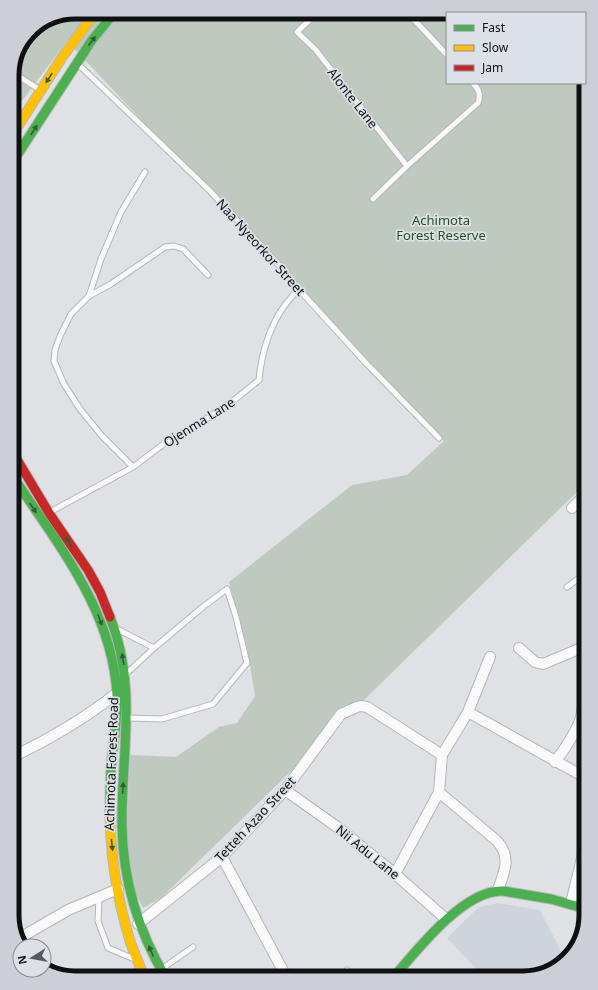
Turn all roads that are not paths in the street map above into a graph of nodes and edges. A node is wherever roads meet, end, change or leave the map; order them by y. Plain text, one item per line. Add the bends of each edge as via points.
1 (91, 19) edge
2 (109, 19) edge
3 (311, 19) edge
4 (414, 19) edge
5 (446, 54) edge
6 (77, 62) junction
7 (19, 76) edge
8 (474, 84) edge
9 (41, 90) junction
10 (56, 97) junction
11 (19, 124) edge
12 (19, 152) edge
13 (407, 166) junction
14 (145, 172) dead end
15 (373, 199) dead end
16 (208, 275) dead end
17 (298, 289) junction
18 (89, 296) junction
19 (439, 438) dead end
20 (19, 463) edge
21 (133, 467) junction
22 (19, 486) edge
23 (579, 501) edge
24 (572, 508) dead end
25 (49, 512) junction
26 (579, 578) edge
27 (567, 587) dead end
28 (115, 628) junction
29 (154, 648) junction
30 (519, 648) dead end
31 (579, 649) edge
32 (490, 657) dead end
33 (125, 676) junction
34 (117, 693) junction
35 (468, 712) junction
36 (127, 718) junction
37 (579, 725) edge
38 (19, 753) edge
39 (442, 755) junction
40 (555, 762) junction
41 (579, 774) edge
42 (285, 790) junction
43 (439, 792) junction
44 (222, 857) junction
45 (579, 870) edge
46 (395, 874) junction
47 (118, 890) junction
48 (498, 890) junction
49 (99, 897) junction
50 (571, 903) junction
51 (579, 906) edge
52 (446, 919) junction
53 (138, 924) junction
54 (23, 936) edge
55 (193, 947) dead end
56 (138, 960) junction
57 (160, 969) joint
58 (142, 971) edge
59 (283, 971) edge
60 (399, 971) edge

1 -> 9 main road
6 -> 2 main road
3 - 13 lane, Alonte Lane via 298,32 315,49
4 - 5 lane
6 - 10 main road
6 - 17 lane, Naa Nyeorkor Street via 209,190
7 - 9 lane
8 - 13 lane via 480,96 478,103
9 - 10 street
9 - 11 main road
12 -> 10 main road
13 - 15 lane
14 - 18 lane via 121,212
16 - 18 lane via 183,249 165,247
17 - 19 lane, Naa Nyeorkor Street
17 - 21 lane, Ojenma Lane via 279,314 266,345 259,380 233,402 168,440
18 - 21 lane via 71,314 57,343 54,361 64,384 80,409
20 - 25 main road, Achimota Forest Road
21 - 25 lane, Ojenma Lane
22 -> 34 main road, Achimota Forest Road via 91,600 106,640
23 - 24 street
28 -> 25 main road, Achimota Forest Road via 93,579
26 - 27 lane
28 - 29 lane
33 -> 28 main road, Achimota Forest Road
29 - 33 lane
29 - 36 lane via 227,589 247,663 213,704 162,719
30 - 31 street via 536,662 543,664
32 - 35 street
33 - 36 main road, Achimota Forest Road
34 - 38 street via 63,731
34 -> 47 main road, Achimota Forest Road via 118,716 112,760 110,832
35 - 39 street
35 - 40 street
53 -> 36 main road, Achimota Forest Road via 129,888 123,846
37 - 40 street
39 - 42 street, Tetteh Azao Street via 367,707 361,706 348,710 338,717
39 - 43 street
40 - 41 street
42 - 44 street, Tetteh Azao Street
42 - 46 street, Nii Adu Lane via 340,829
43 - 46 street
43 - 48 street via 503,848 506,863
44 - 53 street, Tetteh Azao Street
44 - 59 street
45 - 50 street
46 - 52 street, Nii Adu Lane
47 - 49 street
47 - 56 main road, Achimota Forest Road via 124,919
48 - 50 main road
48 - 52 main road via 478,896
49 - 54 street via 68,910
49 - 56 lane via 98,922 108,948
50 - 51 main road
52 - 60 main road
57 -> 53 main road, Achimota Forest Road
55 - 57 lane
56 - 58 main road, Achimota Forest Road

